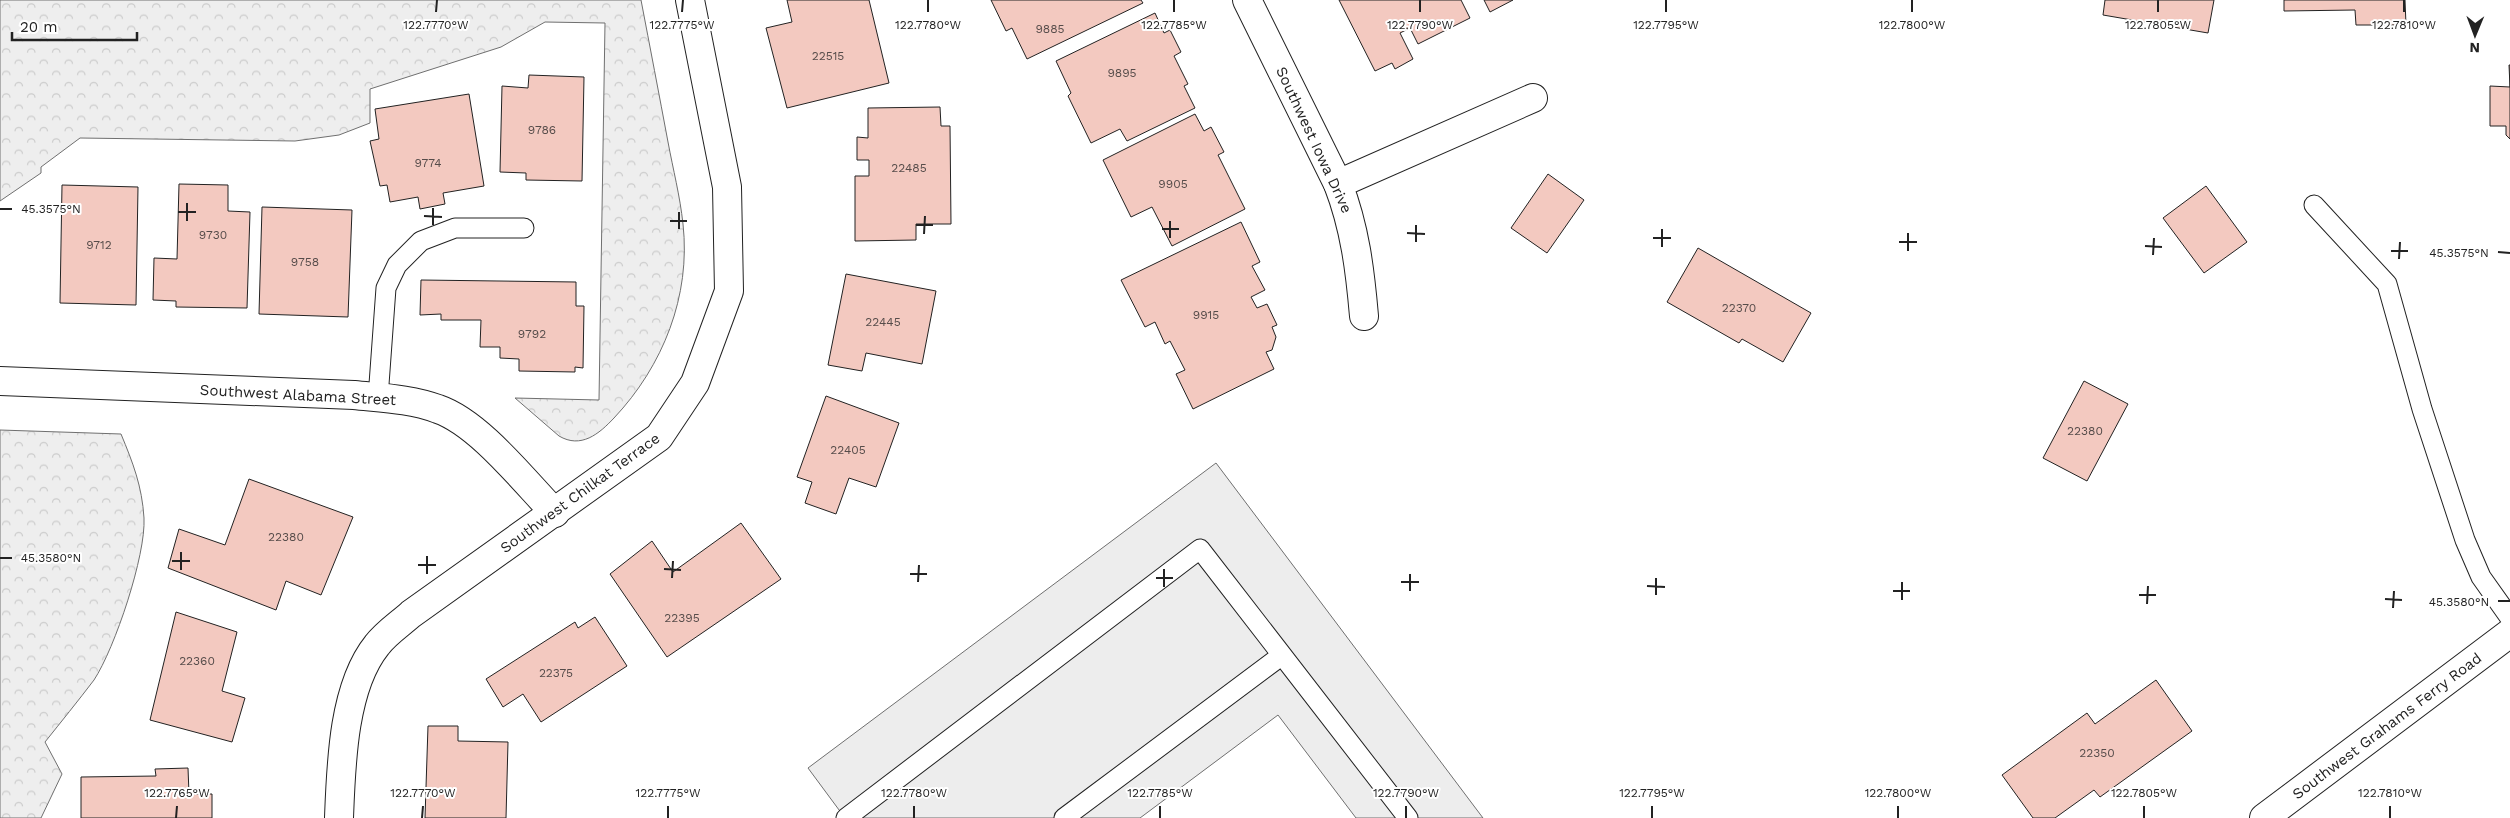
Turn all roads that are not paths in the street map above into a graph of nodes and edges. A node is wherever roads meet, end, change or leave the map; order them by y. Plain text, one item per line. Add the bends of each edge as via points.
1 (690, 0) edge
2 (1247, 0) edge
3 (1533, 98) dead end
4 (1338, 184) junction
5 (2314, 205) dead end
6 (524, 228) dead end
7 (1364, 316) dead end
8 (0, 381) edge
9 (378, 398) junction
10 (555, 513) junction
11 (2510, 618) edge
12 (2510, 633) edge
13 (1281, 656) junction
14 (339, 818) edge
15 (846, 818) edge
16 (1064, 818) edge
17 (1408, 818) edge
18 (2264, 818) edge

1 - 10 street, Southwest Chilkat Terrace via 728,187 729,291 695,383 659,437
2 - 4 street, Southwest Iowa Drive
3 - 4 street
4 - 7 street, Southwest Iowa Drive via 1350,214 1358,252
5 - 11 lane via 2387,284 2422,410 2465,540 2481,577
6 - 9 lane via 455,228 421,241 397,265 386,288
8 - 9 street, Southwest Alabama Street
9 - 10 street, Southwest Alabama Street via 438,409 466,424
10 - 14 street, Southwest Chilkat Terrace via 411,614 377,645 356,682 344,742
12 - 18 street, Southwest Grahams Ferry Road
13 - 15 lane via 1200,549
13 - 16 lane
13 - 17 lane

